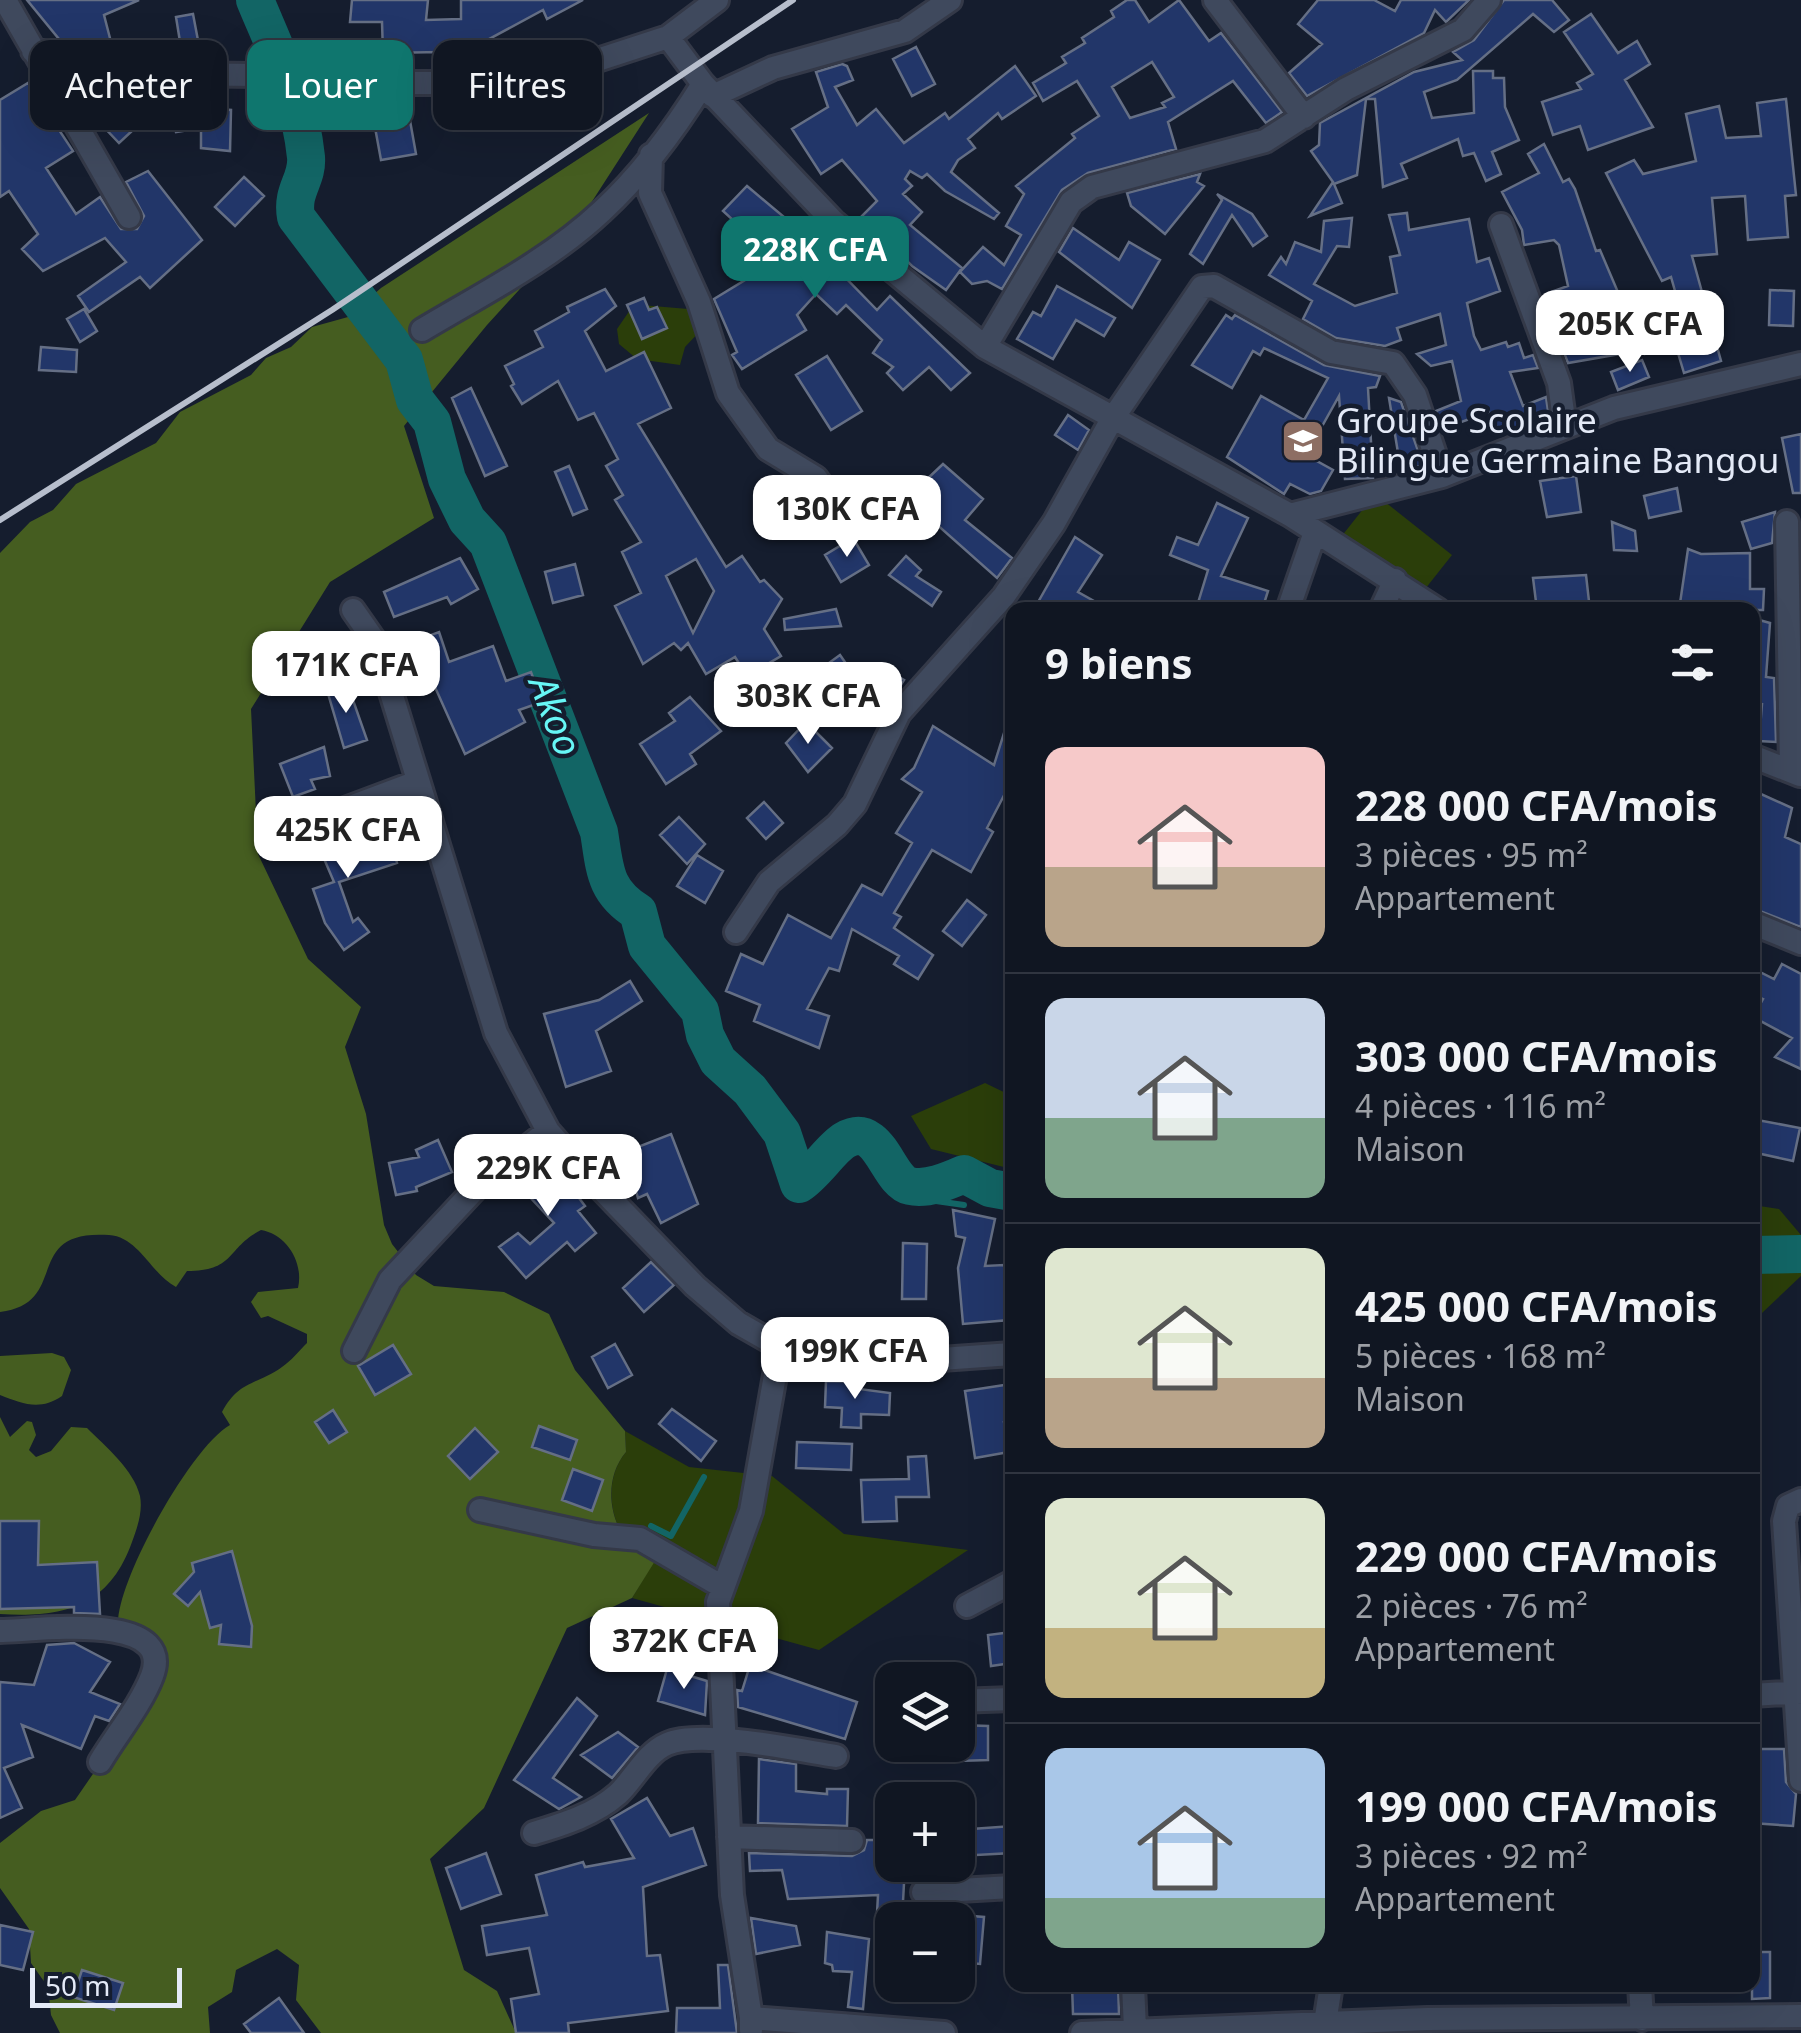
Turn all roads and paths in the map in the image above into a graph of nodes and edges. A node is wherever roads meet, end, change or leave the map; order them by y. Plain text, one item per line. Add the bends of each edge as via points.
1 (6, 0) edge
2 (716, 0) edge
3 (950, 0) edge
4 (1214, 0) edge
5 (1489, 0) edge
6 (668, 38) junction
7 (30, 47) edge
8 (227, 75) edge
9 (708, 90) junction
10 (1304, 118) junction
11 (78, 130) edge
12 (651, 155) junction
13 (129, 217) dead end
14 (1501, 225) dead end
15 (422, 330) dead end
16 (985, 347) junction
17 (1801, 364) edge
18 (1111, 420) junction
19 (1564, 426) junction
20 (1442, 476) junction
21 (838, 508) dead end
22 (1290, 515) junction
23 (1787, 522) dead end
24 (1315, 532) junction
25 (1395, 580) junction
26 (1291, 602) edge
27 (1385, 602) edge
28 (1427, 602) edge
29 (353, 610) dead end
30 (1760, 759) edge
31 (1796, 773) edge
32 (417, 782) junction
33 (281, 832) dead end
34 (1760, 926) edge
35 (736, 932) dead end
36 (1801, 943) edge
37 (548, 1131) junction
38 (780, 1347) junction
39 (354, 1351) dead end
40 (1005, 1355) edge
41 (1801, 1500) edge
42 (480, 1510) dead end
43 (721, 1586) junction
44 (1005, 1586) edge
45 (967, 1606) dead end
46 (0, 1631) edge
47 (1797, 1692) edge
48 (1760, 1694) edge
49 (1005, 1699) edge
50 (975, 1700) edge
51 (728, 1740) junction
52 (836, 1756) dead end
53 (100, 1762) dead end
54 (1801, 1780) edge
55 (534, 1833) dead end
56 (730, 1837) junction
57 (852, 1841) dead end
58 (1005, 1886) edge
59 (923, 1892) dead end
60 (1132, 1992) edge
61 (1330, 1992) edge
62 (1640, 1992) edge
63 (1801, 2016) edge
64 (1642, 2018) junction
65 (1324, 2023) junction
66 (751, 2025) edge
67 (1381, 2027) edge
68 (1135, 2029) junction
69 (944, 2033) edge
70 (1082, 2033) edge

1 - 7 street
2 - 6 street
3 - 9 street via 904,31
4 - 10 street
5 - 10 street via 1463,30
6 - 8 street via 505,83 410,83 367,70 308,67
6 - 9 street
9 - 12 street
9 - 16 street via 833,221
10 - 16 street via 1265,141 1092,187 1070,202
11 - 13 street
12 - 15 street via 602,212
12 - 21 street via 650,193 692,284 728,393 768,449 816,478
14 - 19 street via 1559,384
16 - 18 street
17 - 19 street
18 - 20 street via 1199,290 1214,286 1331,352 1384,359 1402,370
18 - 22 street
18 - 35 street via 1004,596 898,713 855,804 770,882
19 - 20 street
20 - 22 street
22 - 24 street
23 - 31 street
24 - 25 street
24 - 26 street
25 - 27 street
25 - 28 street
29 - 32 street via 374,640
30 - 31 street
32 - 33 street
32 - 37 street via 496,1033
34 - 36 street
37 - 38 street via 695,1286
37 - 39 street via 478,1186 390,1280
38 - 40 street via 884,1364
38 - 43 street via 751,1511
41 - 47 street via 1788,1506 1784,1521
42 - 43 street via 640,1539
43 - 51 street via 717,1636
44 - 45 street
46 - 53 street via 112,1630 137,1634 150,1646 152,1677
47 - 48 street
47 - 54 street
49 - 50 street
51 - 52 street
51 - 55 street via 671,1742 587,1815
51 - 56 street
56 - 57 street
56 - 66 street
58 - 59 street
60 - 68 street
61 - 65 street
62 - 64 street
63 - 64 street
64 - 67 street
65 - 67 street
65 - 68 street
66 - 69 street
68 - 70 street

